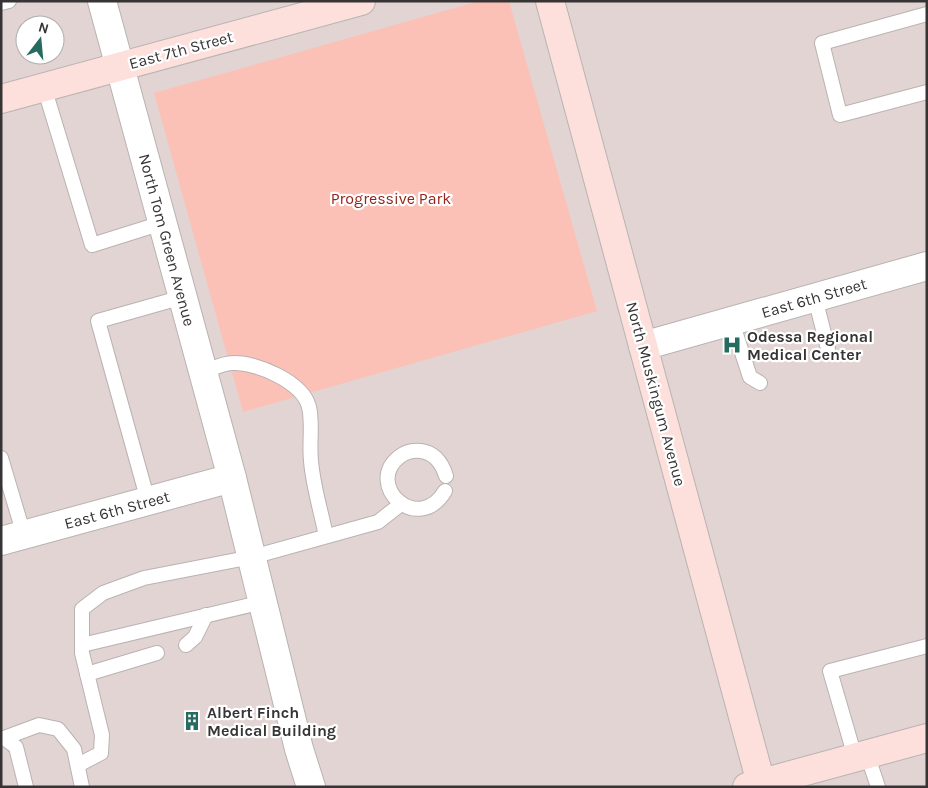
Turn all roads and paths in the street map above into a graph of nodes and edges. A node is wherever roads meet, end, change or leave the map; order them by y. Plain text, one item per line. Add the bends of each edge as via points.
1 (9, 1) edge
2 (102, 1) edge
3 (361, 1) edge
4 (550, 1) edge
5 (1, 3) edge
6 (927, 14) edge
7 (120, 67) junction
8 (44, 87) junction
9 (927, 92) edge
10 (1, 99) edge
11 (162, 223) junction
12 (927, 266) edge
13 (183, 297) junction
14 (815, 298) junction
15 (732, 322) junction
16 (643, 346) junction
17 (828, 349) dead end
18 (203, 372) junction
19 (760, 382) dead end
20 (1, 458) edge
21 (446, 476) dead end
22 (232, 478) junction
23 (445, 491) dead end
24 (148, 501) junction
25 (401, 504) junction
26 (326, 536) junction
27 (12, 538) edge
28 (252, 557) junction
29 (263, 602) junction
30 (206, 615) junction
31 (82, 645) junction
32 (186, 645) dead end
33 (927, 646) edge
34 (157, 653) dead end
35 (87, 674) junction
36 (3, 738) edge
37 (927, 738) edge
38 (861, 756) junction
39 (78, 765) junction
40 (756, 785) edge
41 (26, 787) edge
42 (82, 787) edge
43 (311, 787) edge
44 (878, 787) edge

1 - 5 lane
2 - 7 street, North Tom Green Avenue
3 - 7 street, East 7th Street
4 - 16 street, North Muskingum Avenue
6 - 9 lane via 822,43 840,116
7 - 8 street, East 7th Street
7 - 11 street, North Tom Green Avenue
8 - 10 street, East 7th Street
8 - 11 lane via 92,245
11 - 13 street, North Tom Green Avenue
12 - 14 street, East 6th Street
13 - 18 street, North Tom Green Avenue
13 - 24 lane via 98,321
14 - 15 street, East 6th Street
14 - 17 lane
15 - 16 street, East 6th Street
15 - 19 lane via 750,377
16 - 40 street, North Muskingum Avenue
18 - 22 street, North Tom Green Avenue
18 - 26 lane via 232,363 248,364 273,372 303,393 308,405 311,461
20 - 27 lane
21 - 25 lane via 438,458 430,453 420,450 401,455 389,470 388,480 389,489
22 - 24 street, East 6th Street
22 - 28 street, North Tom Green Avenue
23 - 25 lane via 426,508
24 - 27 street, East 6th Street
25 - 26 lane via 378,522
26 - 28 lane
28 - 29 street, North Tom Green Avenue
28 - 31 lane via 144,578 103,593 82,609
29 - 30 lane
29 - 43 street, North Tom Green Avenue
30 - 31 lane
30 - 32 lane via 196,637
31 - 35 lane
33 - 38 lane via 830,671
34 - 35 lane
35 - 39 lane via 102,735 101,753
36 - 39 lane via 39,725 58,729 74,748
36 - 41 lane via 16,747
37 - 38 street
38 - 40 street
38 - 44 lane
39 - 42 lane

